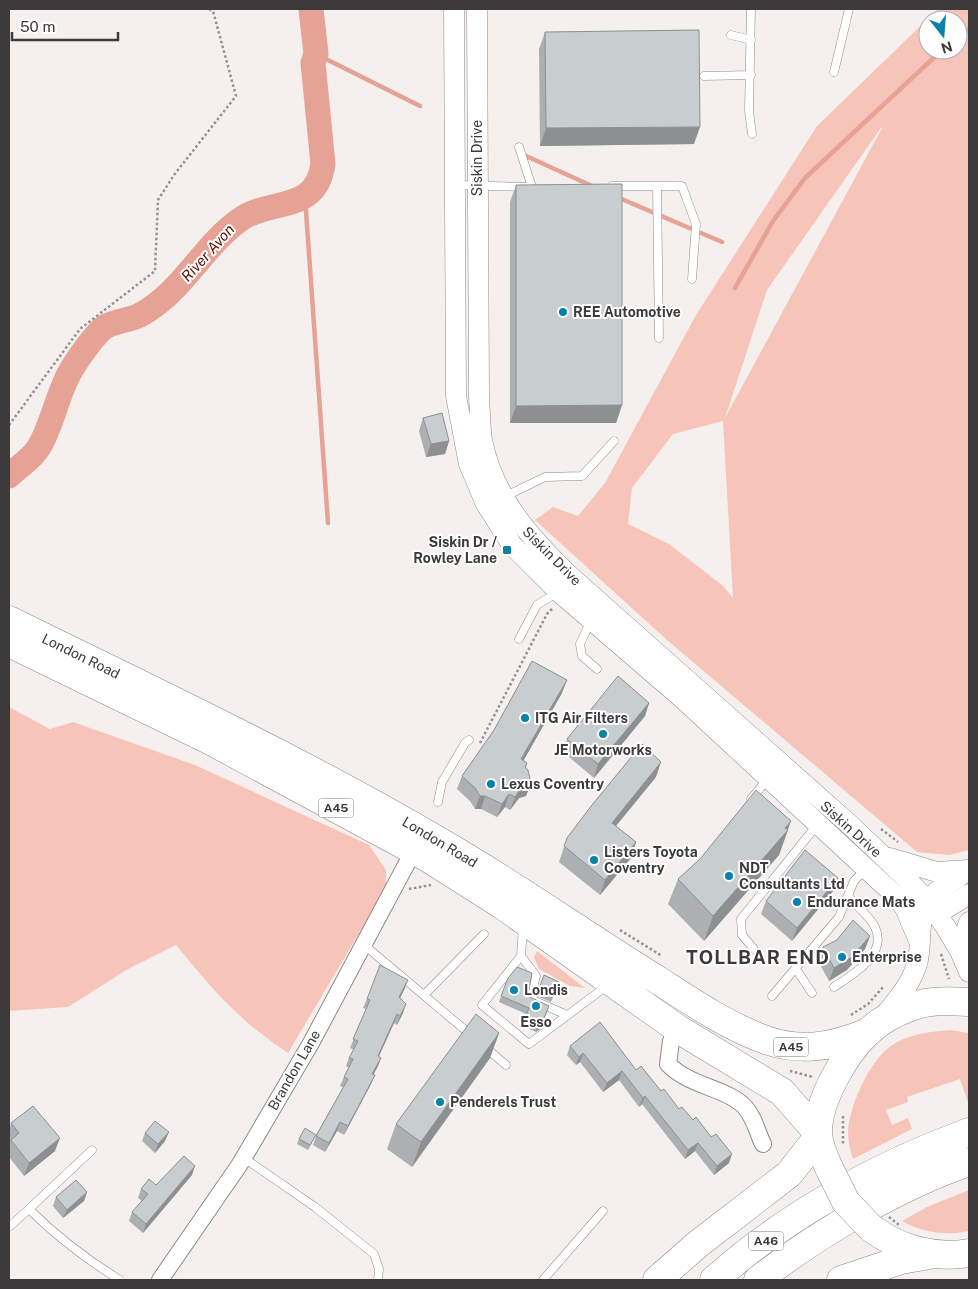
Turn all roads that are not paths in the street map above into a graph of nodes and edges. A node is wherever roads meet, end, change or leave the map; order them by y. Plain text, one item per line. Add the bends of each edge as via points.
1 (454, 9) edge
2 (477, 9) edge
3 (751, 9) edge
4 (849, 9) edge
5 (730, 35) dead end
6 (751, 40) junction
7 (834, 72) dead end
8 (750, 75) junction
9 (704, 76) dead end
10 (752, 134) dead end
11 (519, 147) dead end
12 (455, 185) junction
13 (477, 185) junction
14 (657, 186) junction
15 (532, 187) junction
16 (542, 187) edge
17 (599, 187) edge
18 (692, 279) dead end
19 (659, 338) dead end
20 (614, 441) dead end
21 (494, 501) junction
22 (565, 588) junction
23 (9, 620) edge
24 (591, 620) junction
25 (519, 639) dead end
26 (9, 643) edge
27 (597, 669) dead end
28 (469, 740) road end
29 (768, 779) junction
30 (438, 802) dead end
31 (745, 807) edge
32 (817, 824) junction
33 (414, 850) junction
34 (874, 862) junction
35 (969, 870) edge
36 (969, 894) edge
37 (848, 897) junction
38 (923, 909) junction
39 (524, 920) junction
40 (969, 922) edge
41 (484, 934) dead end
42 (364, 944) junction
43 (754, 949) dead end
44 (960, 950) junction
45 (521, 956) junction
46 (796, 969) junction
47 (969, 972) edge
48 (612, 982) junction
49 (834, 986) dead end
50 (812, 993) dead end
51 (424, 995) junction
52 (772, 996) dead end
53 (969, 1002) edge
54 (567, 1015) junction
55 (863, 1025) junction
56 (678, 1029) junction
57 (506, 1065) dead end
58 (969, 1132) edge
59 (818, 1135) junction
60 (755, 1140) dead end
61 (92, 1150) dead end
62 (244, 1158) junction
63 (969, 1162) edge
64 (29, 1208) junction
65 (603, 1211) dead end
66 (9, 1227) edge
67 (969, 1253) edge
68 (933, 1254) junction
69 (120, 1280) edge
70 (160, 1280) edge
71 (378, 1280) edge
72 (543, 1280) edge
73 (657, 1280) edge
74 (714, 1280) edge
75 (758, 1280) edge
76 (841, 1280) edge

1 - 12 street, Siskin Drive
2 - 13 street, Siskin Drive
3 - 6 lane
4 - 7 lane
5 - 6 lane
6 - 8 lane
8 - 9 lane
8 - 10 lane
11 - 15 lane
12 - 13 lane
12 - 21 street, Siskin Drive via 456,396 470,464
13 - 15 lane
13 - 21 street, Siskin Drive via 479,397 482,439 492,473
14 - 17 lane
14 - 18 lane via 682,186 696,224
14 - 19 lane
15 - 16 lane
20 - 21 lane via 582,476 545,476
21 - 22 street, Siskin Drive via 528,534
22 - 24 street, Siskin Drive
22 - 25 lane via 536,605
22 - 34 street, Siskin Drive
23 - 55 highway, London Road / A45 via 278,752 388,811 512,885 591,939 720,1019 751,1034 786,1046 807,1048 844,1042
24 - 27 lane via 580,644 582,656
24 - 29 street, Siskin Drive via 683,699
26 - 33 highway, London Road / A45 via 211,741
28 - 30 lane via 442,782
29 - 31 lane
29 - 32 street, Siskin Drive
32 - 34 street, Siskin Drive
32 - 43 lane via 742,919 742,935
33 - 39 highway, London Road / A45
33 - 42 street, Brandon Lane
34 - 35 street via 937,872
34 - 37 lane via 854,882
34 - 38 street, Siskin Drive
35 - 38 street via 942,889
36 - 38 street
37 - 46 lane via 839,917
37 - 49 lane via 876,929 875,954 857,972
38 - 44 street, Siskin Drive
38 - 55 street, Siskin Drive via 918,958 900,998
39 - 45 lane
39 - 48 highway, London Road / A45
40 - 44 street
41 - 51 lane
42 - 51 lane
42 - 62 street, Brandon Lane
44 - 47 street, Siskin Drive
45 - 54 lane via 536,976 530,999
45 - 54 lane via 482,1005 529,1044
46 - 50 lane
46 - 52 lane
48 - 54 lane
48 - 56 highway, London Road / A45
51 - 57 lane
53 - 55 highway via 948,1001 914,1006
55 - 59 highway via 848,1055 821,1079 822,1110
56 - 59 highway, London Road / A45 via 782,1092
56 - 60 street via 671,1041 668,1064 681,1075 732,1097 744,1106 754,1122
58 - 74 highway, A46 via 879,1170 808,1210
59 - 68 highway, bridge via 837,1161 846,1202 859,1217 888,1224 894,1243
59 - 73 highway via 789,1174
61 - 64 lane
62 - 70 street, Brandon Lane
62 - 71 lane via 374,1254 379,1269
63 - 75 highway, A46 via 882,1200
64 - 66 lane
64 - 69 lane via 81,1256
65 - 72 lane
67 - 68 highway
68 - 76 highway via 901,1260

